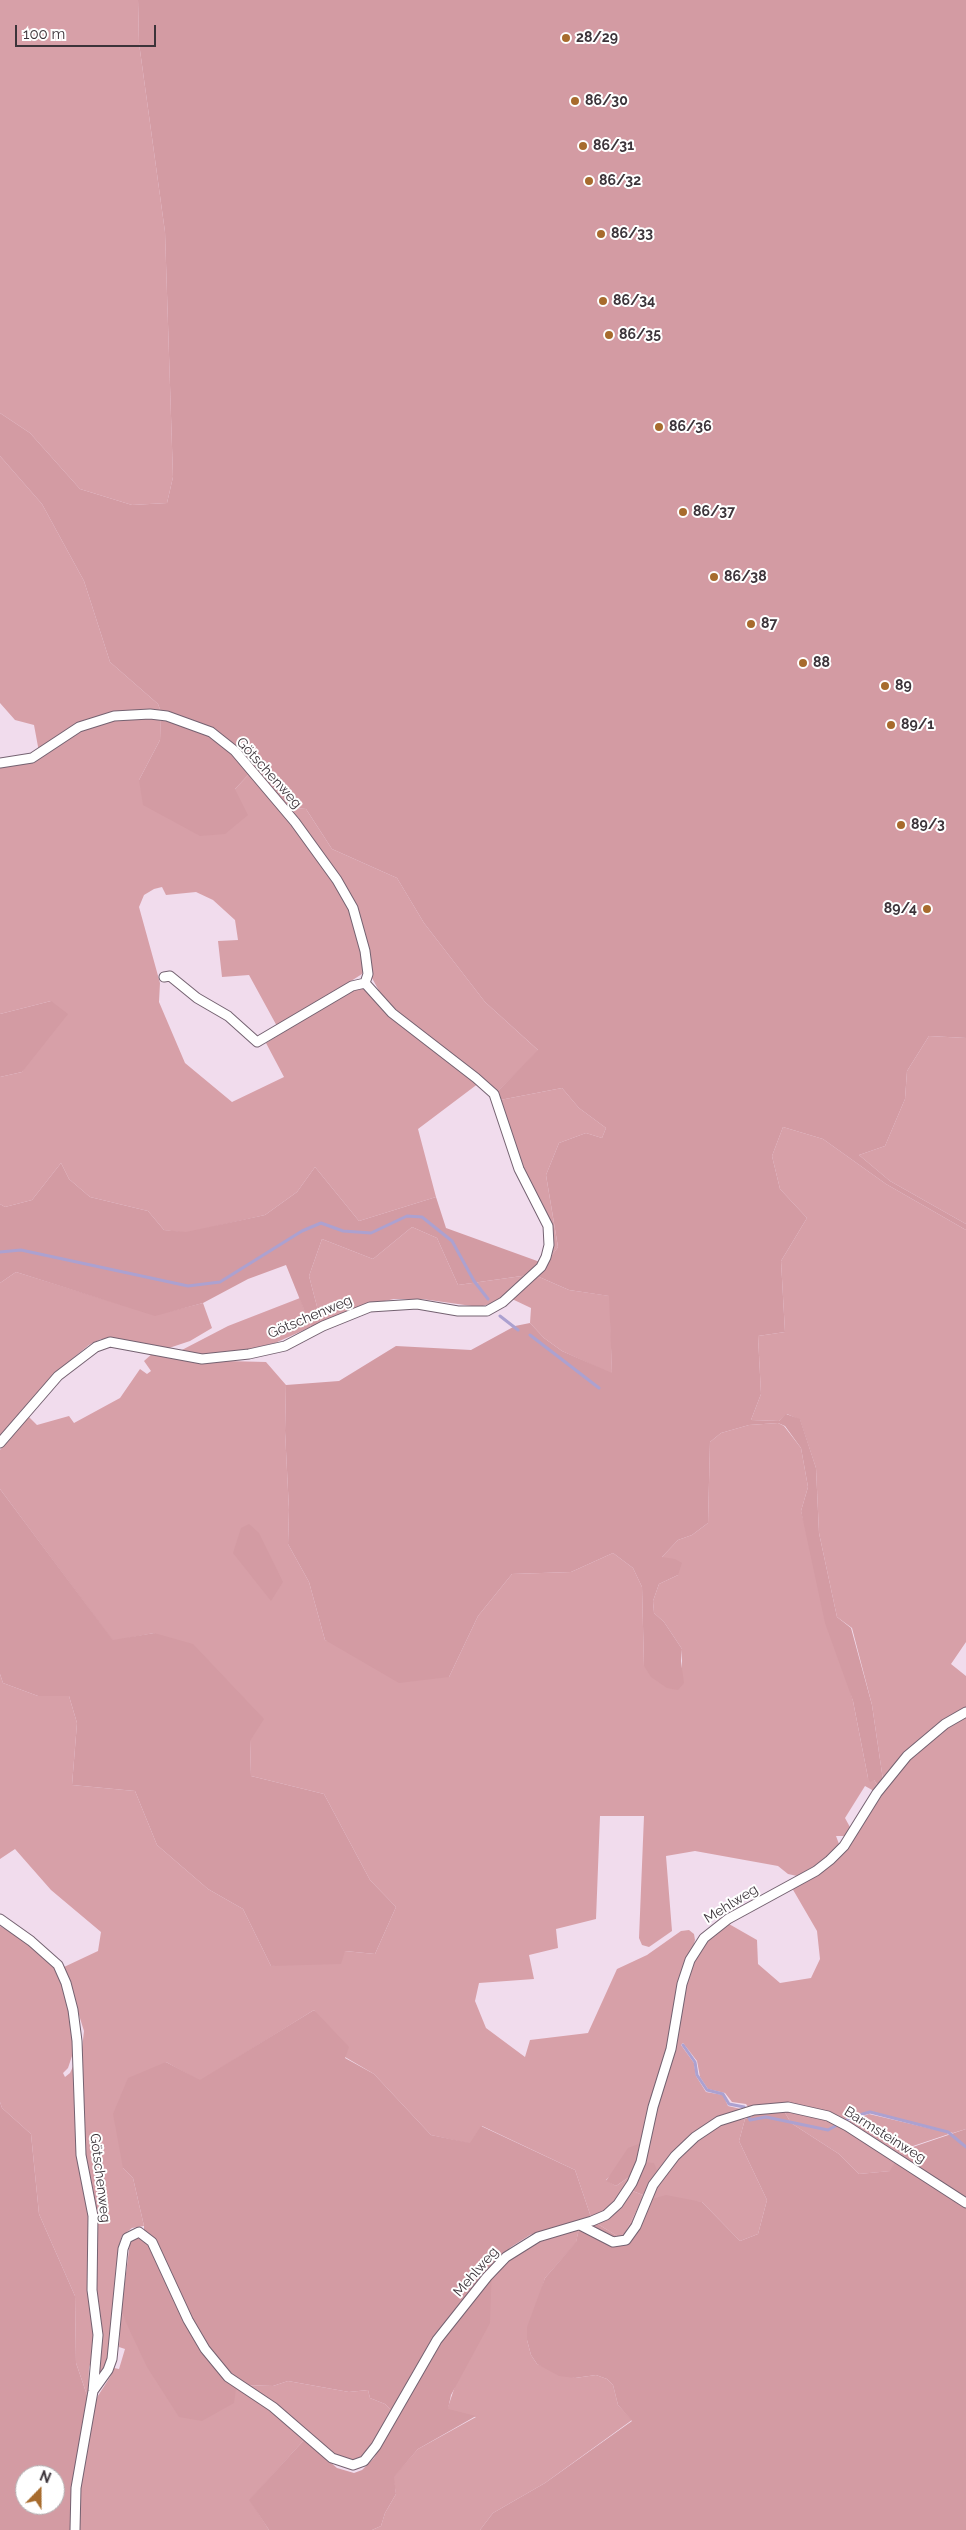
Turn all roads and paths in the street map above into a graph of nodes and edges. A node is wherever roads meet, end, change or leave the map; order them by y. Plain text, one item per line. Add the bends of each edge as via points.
1 (0, 764) edge
2 (164, 977) dead end
3 (365, 983) junction
4 (0, 1443) edge
5 (966, 1712) edge
6 (0, 1919) edge
7 (966, 2203) edge
8 (580, 2225) junction
9 (93, 2391) junction
10 (75, 2530) edge

1 - 3 street, Götschenweg via 32,758 79,727 114,716 167,716 211,732 235,751 295,822 337,880 353,908 365,951 368,974
2 - 3 street via 170,976 197,998 228,1016 257,1042 352,986
3 - 4 street, Götschenweg via 392,1013 494,1094 518,1169 548,1226 549,1245 541,1267 503,1302 487,1311 388,1304 332,1322 284,1346 249,1354 202,1358 110,1342 96,1347 58,1376
5 - 8 street, Mehlweg via 944,1724 907,1756 877,1793 844,1846 830,1860 816,1871 728,1919 704,1938 690,1960 682,1984 671,2049 653,2107 641,2162 632,2183 606,2215
6 - 9 street, Götschenweg via 58,1965 73,2010 81,2156 93,2216 92,2290 98,2335
7 - 8 street, Barmsteinweg via 847,2126 821,2114 788,2107 745,2113 719,2121 695,2137 675,2156 653,2185 636,2226 626,2240 613,2242
8 - 9 street, Mehlweg via 552,2231 525,2243 487,2277 437,2340 376,2446 359,2464 346,2464 332,2458 273,2407 228,2377 205,2349 188,2320 152,2242 139,2232 127,2238 123,2249 112,2360
9 - 10 street, Götschenweg via 76,2488

